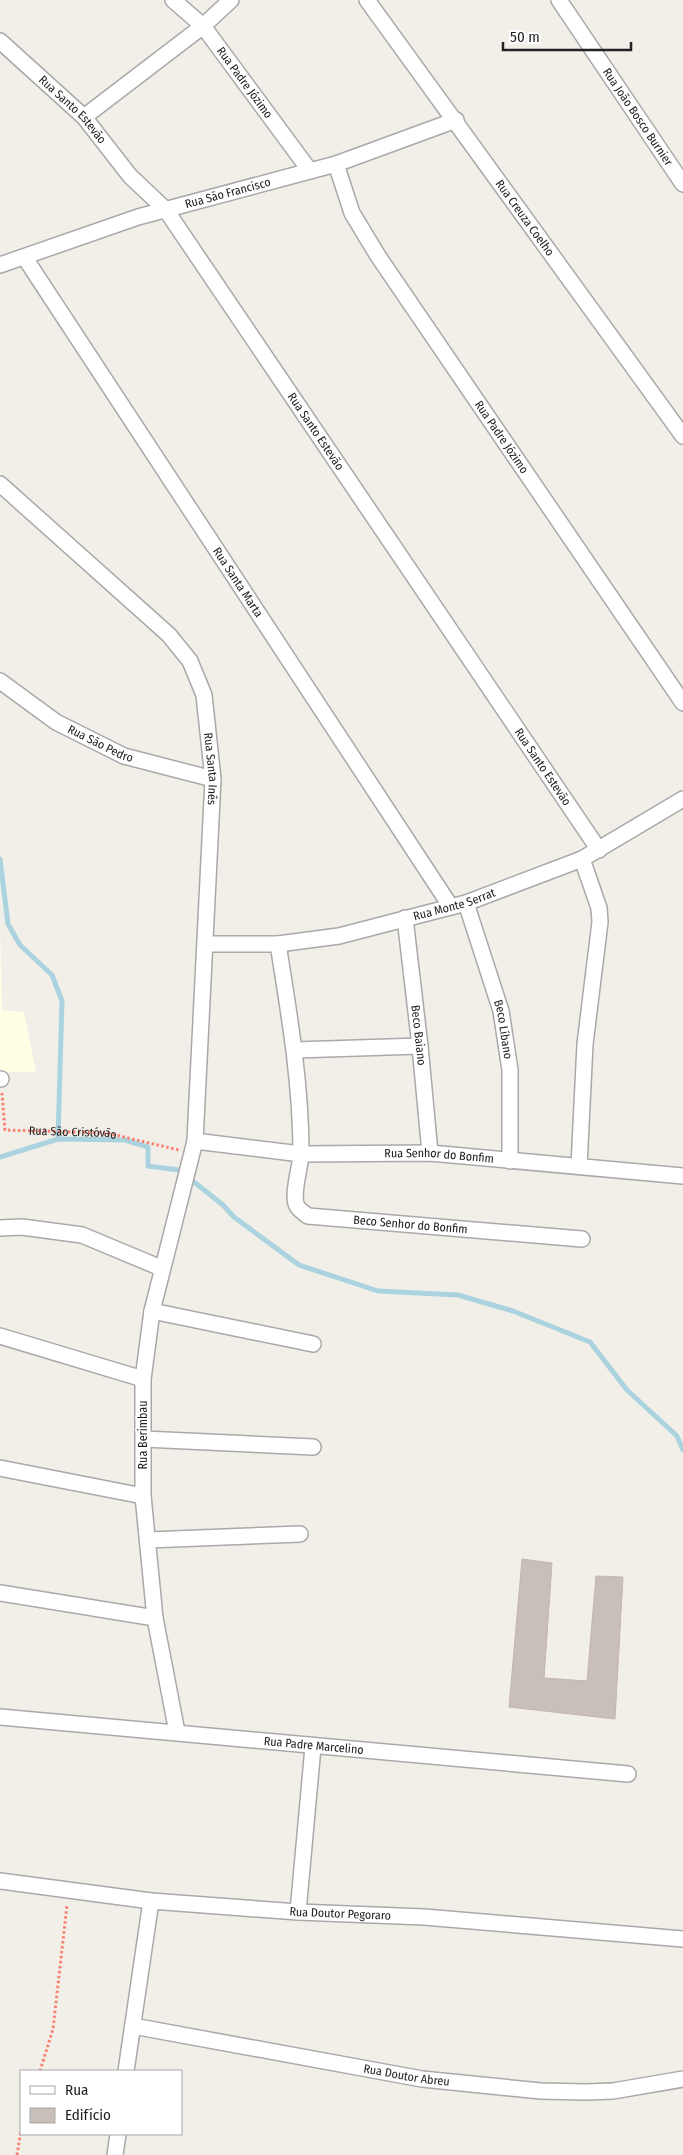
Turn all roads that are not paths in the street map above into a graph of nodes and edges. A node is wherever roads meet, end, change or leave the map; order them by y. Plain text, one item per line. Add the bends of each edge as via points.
1 (173, 0) edge
2 (231, 0) edge
3 (368, 0) edge
4 (559, 0) edge
5 (203, 26) junction
6 (0, 41) edge
7 (84, 117) junction
8 (456, 120) junction
9 (336, 164) junction
10 (310, 171) junction
11 (683, 184) edge
12 (166, 210) junction
13 (25, 258) junction
14 (0, 265) edge
15 (683, 436) edge
16 (0, 484) edge
17 (0, 681) edge
18 (683, 703) edge
19 (213, 779) junction
20 (683, 799) edge
21 (599, 850) junction
22 (582, 859) junction
23 (466, 903) junction
24 (451, 906) junction
25 (405, 918) junction
26 (206, 944) junction
27 (278, 944) junction
28 (420, 1046) junction
29 (295, 1050) junction
30 (193, 1147) junction
31 (430, 1153) junction
32 (301, 1154) junction
33 (510, 1161) junction
34 (579, 1166) junction
35 (683, 1176) edge
36 (0, 1228) edge
37 (582, 1239) dead end
38 (161, 1268) junction
39 (152, 1311) junction
40 (0, 1336) edge
41 (313, 1344) dead end
42 (143, 1379) junction
43 (144, 1439) junction
44 (313, 1446) dead end
45 (0, 1468) edge
46 (143, 1496) junction
47 (300, 1534) dead end
48 (148, 1540) junction
49 (0, 1593) edge
50 (155, 1618) junction
51 (0, 1717) edge
52 (177, 1732) junction
53 (313, 1746) junction
54 (628, 1774) dead end
55 (0, 1882) edge
56 (151, 1901) junction
57 (298, 1912) junction
58 (683, 1939) edge
59 (132, 2026) junction
60 (126, 2070) edge
61 (683, 2079) edge
62 (118, 2135) edge
63 (115, 2155) edge

1 - 5 street, Rua Padre Józimo
2 - 5 street
3 - 8 street, Rua Creuza Coelho
4 - 11 street, Rua João Bosco Burnier
5 - 7 street
5 - 10 street, Rua Padre Józimo
6 - 7 street, Rua Santo Estevão
7 - 12 street, Rua Santo Estevão via 130,176
8 - 9 street, Rua São Francisco
8 - 15 street, Rua Creuza Coelho
9 - 10 street, Rua São Francisco
9 - 18 street, Rua Padre Józimo via 352,213 378,256
10 - 12 street, Rua São Francisco
12 - 13 street, Rua São Francisco via 81,236
12 - 21 street, Rua Santo Estevão
13 - 14 street, Rua São Francisco
13 - 24 street, Rua Santa Marta
16 - 19 street, Rua Santa Inês via 169,635 190,661 204,695
17 - 19 street, Rua São Pedro via 56,722 124,756
19 - 26 street, Rua Santa Inês
20 - 21 street, Rua Monte Serrat
21 - 22 street, Rua Monte Serrat
22 - 23 street, Rua Monte Serrat
22 - 34 street via 599,908 600,922 585,1044
23 - 24 street, Rua Monte Serrat
23 - 33 street, Beco Líbano via 501,1011 510,1070
24 - 25 street, Rua Monte Serrat
25 - 27 street, Rua Monte Serrat via 339,936
25 - 28 street, Beco Baiano
26 - 27 street, Rua Monte Serrat
26 - 30 street, Rua Santa Inês
27 - 29 street, Beco Senhor do Bonfim
28 - 29 street
28 - 31 street, Beco Baiano
29 - 32 street, Beco Senhor do Bonfim
30 - 32 street, Rua Senhor do Bonfim
30 - 38 street, Rua Berimbau
31 - 32 street, Rua Senhor do Bonfim
31 - 33 street, Rua Senhor do Bonfim
32 - 37 street, Beco Senhor do Bonfim via 296,1199 297,1206 308,1216
33 - 34 street, Rua Senhor do Bonfim
34 - 35 street, Rua Senhor do Bonfim
36 - 38 street via 22,1227 82,1235
38 - 39 street, Rua Berimbau
39 - 41 street
39 - 42 street, Rua Berimbau
40 - 42 street
42 - 43 street, Rua Berimbau
43 - 44 street
43 - 46 street, Rua Berimbau
45 - 46 street
46 - 48 street, Rua Berimbau
47 - 48 street
48 - 50 street, Rua Berimbau
49 - 50 street
50 - 52 street, Rua Berimbau
51 - 52 street, Rua Padre Marcelino
52 - 53 street, Rua Padre Marcelino
53 - 54 street, Rua Padre Marcelino
53 - 57 street
55 - 56 street, Rua Doutor Pegoraro
56 - 57 street, Rua Doutor Pegoraro
56 - 59 street
57 - 58 street, Rua Doutor Pegoraro via 424,1917
59 - 60 street
59 - 61 street, Rua Doutor Abreu via 422,2079 521,2089 586,2092
62 - 63 street

